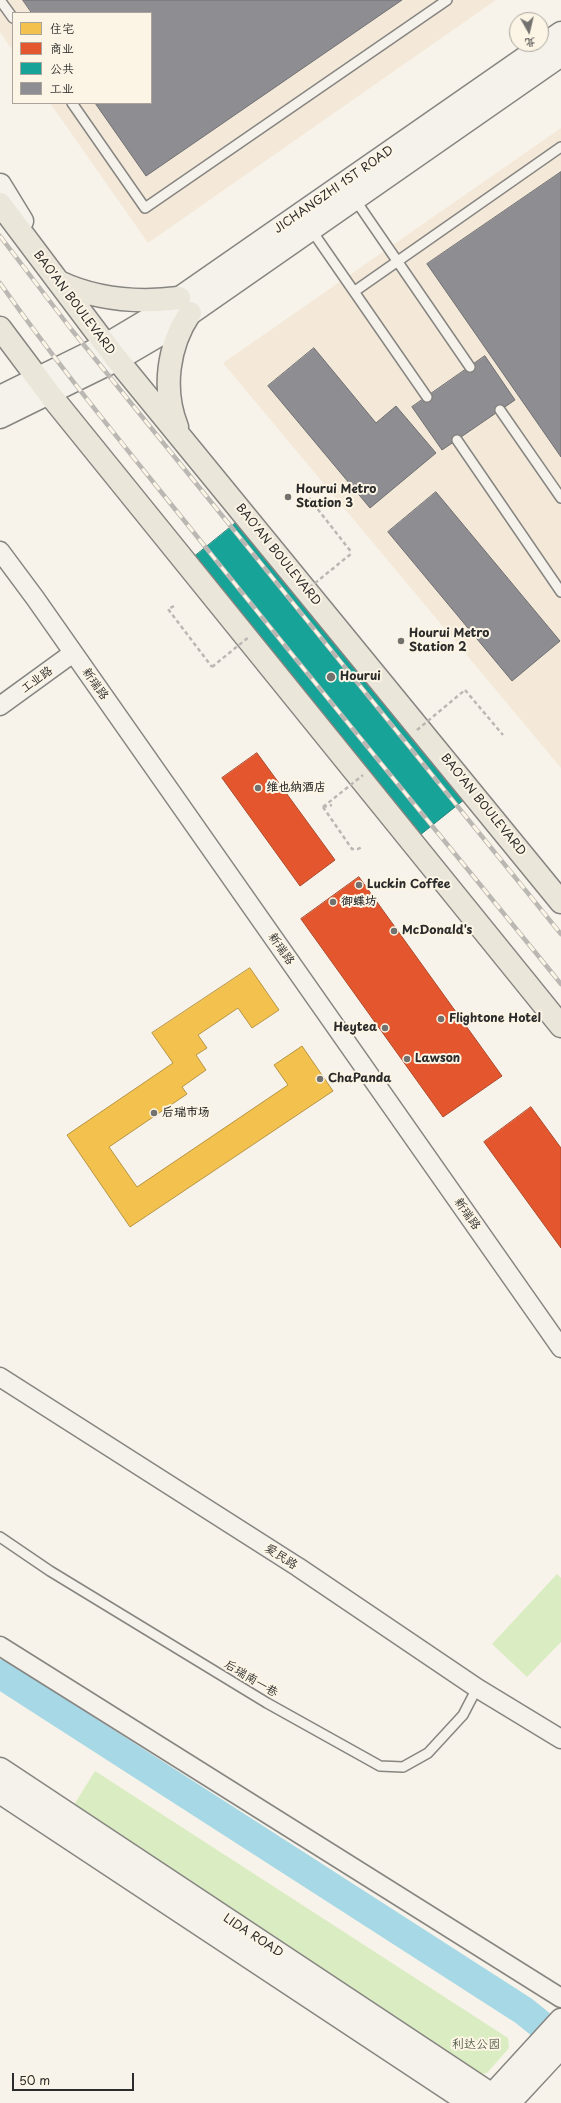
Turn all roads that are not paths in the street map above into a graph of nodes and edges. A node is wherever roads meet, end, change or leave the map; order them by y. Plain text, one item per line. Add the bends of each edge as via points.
1 (0, 0) edge
2 (447, 0) edge
3 (12, 17) edge
4 (561, 33) edge
5 (561, 55) edge
6 (73, 104) edge
7 (561, 147) edge
8 (0, 185) edge
9 (350, 191) junction
10 (0, 204) edge
11 (306, 221) junction
12 (398, 261) junction
13 (57, 280) junction
14 (355, 291) junction
15 (185, 305) junction
16 (0, 328) edge
17 (112, 352) junction
18 (470, 367) dead end
19 (43, 386) junction
20 (0, 397) edge
21 (427, 397) dead end
22 (500, 410) dead end
23 (0, 417) edge
24 (183, 438) junction
25 (457, 440) dead end
26 (561, 498) edge
27 (0, 551) edge
28 (561, 592) edge
29 (73, 653) junction
30 (0, 706) edge
31 (561, 902) edge
32 (561, 1026) edge
33 (561, 1348) edge
34 (0, 1377) edge
35 (0, 1537) edge
36 (0, 1646) edge
37 (477, 1688) junction
38 (561, 1739) edge
39 (0, 1769) edge
40 (0, 1792) edge
41 (561, 1998) edge
42 (561, 2020) edge
43 (549, 2051) edge
44 (498, 2101) edge
45 (470, 2103) edge

1 - 3 lane
2 - 6 lane via 145,208
4 - 9 street, JICHANGZHI 1ST ROAD
5 - 9 street, JICHANGZHI 1ST ROAD
7 - 12 lane
8 - 13 street
9 - 11 street, JICHANGZHI 1ST ROAD
9 - 12 lane
10 - 13 main road, BAO'AN BOULEVARD
11 - 14 lane
11 - 15 street, JICHANGZHI 1ST ROAD
12 - 14 lane
12 - 18 lane
13 - 15 main road via 84,293
13 - 17 main road, BAO'AN BOULEVARD
14 - 21 lane
15 - 17 street, JICHANGZHI 1ST ROAD via 141,324
15 - 24 main road via 169,368 171,409
16 - 19 main road
17 - 19 street, JICHANGZHI 1ST ROAD
17 - 24 main road, BAO'AN BOULEVARD
19 - 20 street
19 - 23 street
19 - 32 main road
22 - 26 lane
24 - 31 main road, BAO'AN BOULEVARD
25 - 28 lane
27 - 29 street, 新瑞路
29 - 30 street, 工业路
29 - 33 street, 新瑞路
34 - 37 street, 爱民路 via 298,1567
35 - 37 lane, 后瑞南一巷 via 50,1571 267,1703 380,1766 403,1767 428,1753 463,1715
36 - 41 street
37 - 38 street, 爱民路
39 - 44 street, LIDA ROAD
40 - 45 street, LIDA ROAD
42 - 43 street
43 - 44 street

